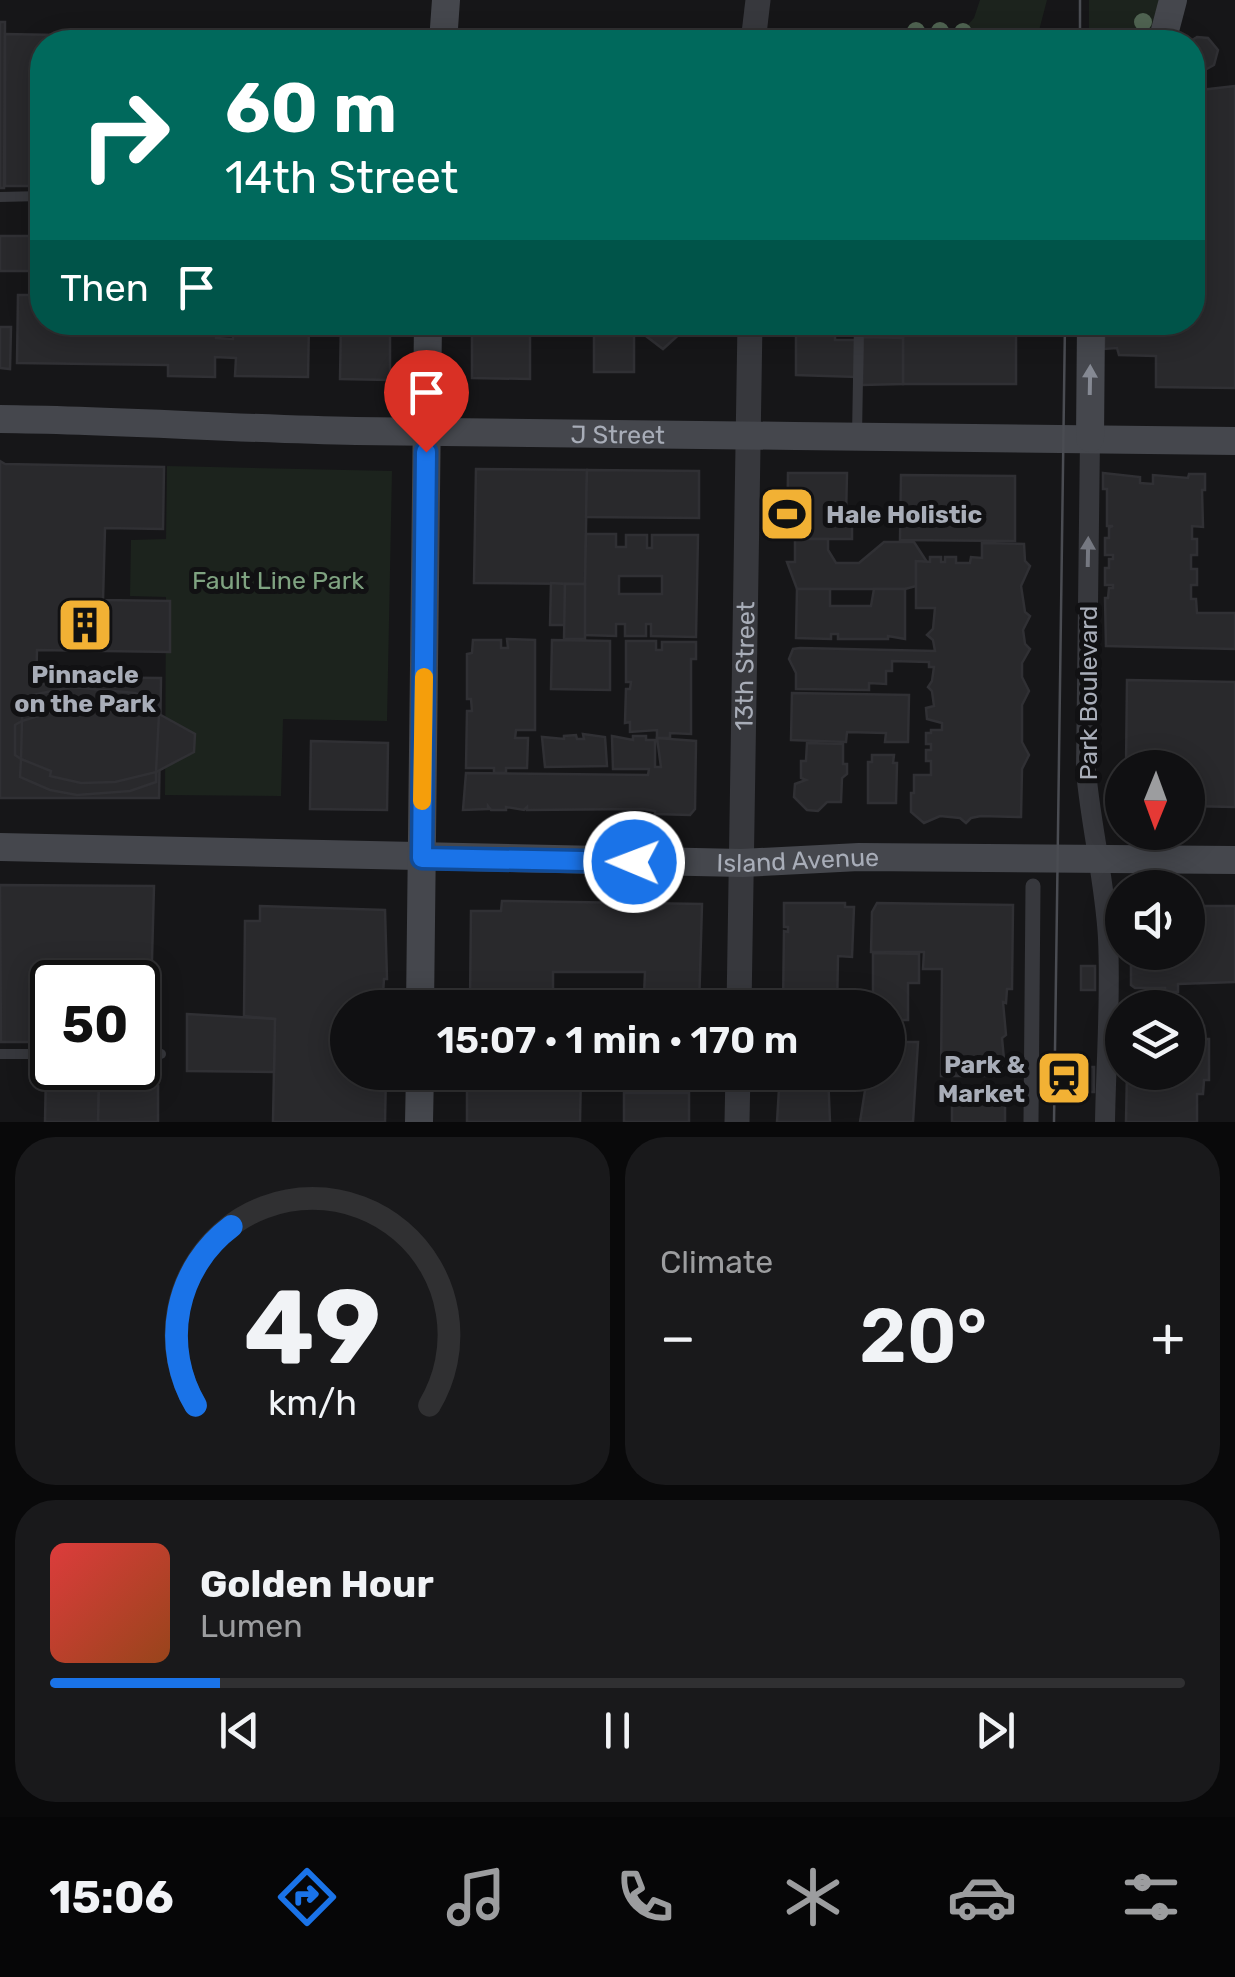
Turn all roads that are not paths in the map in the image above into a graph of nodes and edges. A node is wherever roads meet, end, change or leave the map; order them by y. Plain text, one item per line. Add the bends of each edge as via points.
1 (446, 0) edge
2 (758, 0) edge
3 (1173, 0) edge
4 (444, 30) edge
5 (754, 30) edge
6 (1165, 30) edge
7 (30, 196) edge
8 (0, 197) edge
9 (428, 335) edge
10 (750, 335) edge
11 (859, 335) edge
12 (1091, 335) edge
13 (0, 419) edge
14 (427, 432) junction
15 (748, 435) junction
16 (857, 436) junction
17 (1090, 438) junction
18 (1235, 441) edge
19 (0, 847) edge
20 (422, 858) junction
21 (1097, 858) junction
22 (1235, 860) edge
23 (742, 863) junction
24 (1034, 886) dead end
25 (420, 990) edge
26 (739, 990) edge
27 (0, 1054) edge
28 (30, 1054) edge
29 (420, 1090) edge
30 (738, 1090) edge
31 (419, 1122) edge
32 (738, 1122) edge
33 (1031, 1122) edge
34 (1104, 1122) edge

1 - 4 main road
2 - 5 street
3 - 6 main road
7 - 8 lane
9 - 14 main road
10 - 15 street, 13th Street
11 - 16 lane
17 -> 12 main road, Park Boulevard
13 - 14 main road, J Street
14 - 15 main road, J Street
14 - 20 main road
15 - 16 main road, J Street
15 - 23 street, 13th Street
16 - 17 main road, J Street
17 - 18 main road, J Street
21 -> 17 street, Park Boulevard via 1086,771
19 - 20 main road, Island Avenue
20 - 23 main road, Island Avenue
20 - 25 main road
21 - 22 main road, Island Avenue
21 - 23 main road, Island Avenue
21 - 34 street, Park Boulevard via 1108,941
23 - 26 street, 13th Street
24 - 33 street
27 - 28 lane
29 - 31 main road
30 - 32 street

